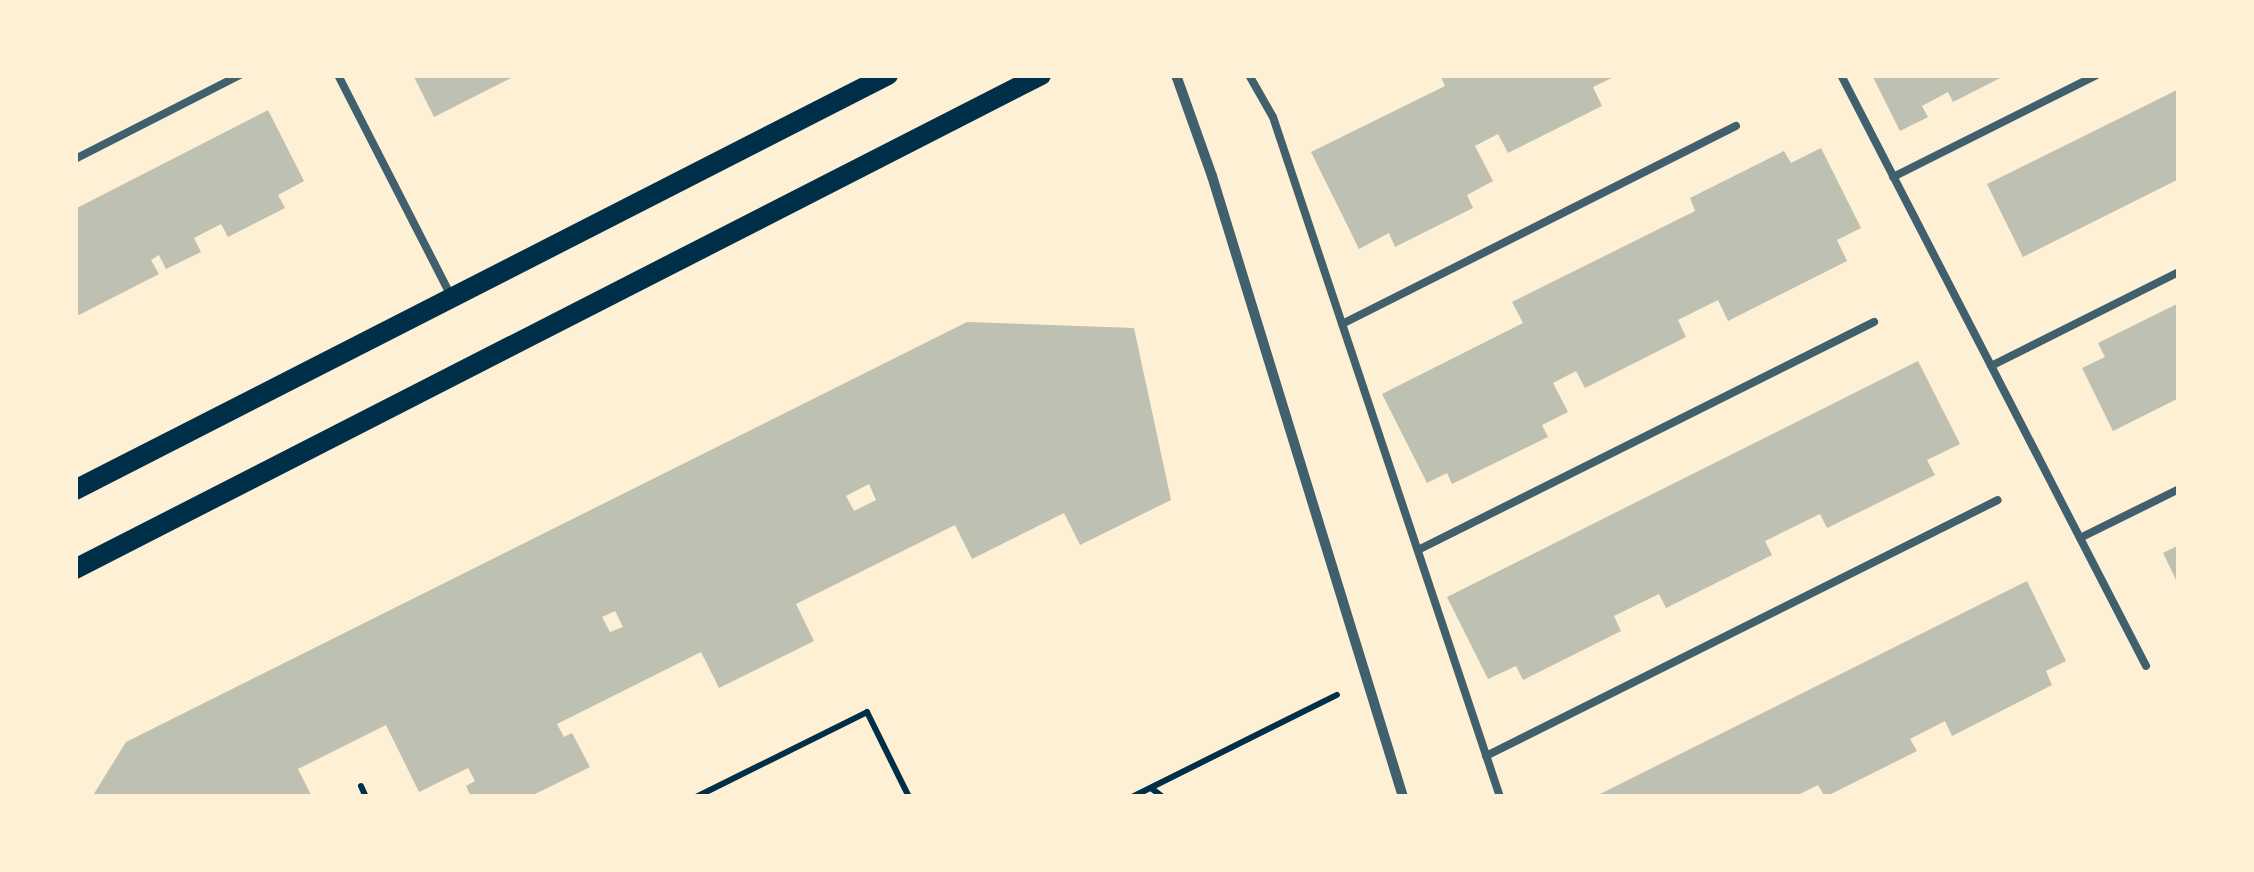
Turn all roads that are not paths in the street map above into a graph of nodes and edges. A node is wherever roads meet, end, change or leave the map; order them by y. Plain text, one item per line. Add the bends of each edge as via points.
1 (240, 75) edge
2 (338, 75) edge
3 (888, 75) edge
4 (1041, 75) edge
5 (1176, 75) edge
6 (1249, 75) edge
7 (1840, 75) edge
8 (2096, 75) edge
9 (1736, 126) dead end
10 (75, 159) edge
11 (1893, 176) junction
12 (2179, 272) edge
13 (452, 298) junction
14 (1874, 322) dead end
15 (1342, 324) junction
16 (1991, 366) junction
17 (2179, 489) edge
18 (75, 490) edge
19 (1998, 500) dead end
20 (2080, 538) junction
21 (1418, 550) junction
22 (75, 569) edge
23 (2146, 666) dead end
24 (1486, 756) junction
25 (1404, 797) edge
26 (1500, 797) edge

1 - 10 lane
2 - 13 lane
3 - 13 main road
4 - 22 main road
5 - 25 street
6 - 15 lane via 1274,118
7 - 11 lane
8 - 11 lane
9 - 15 lane
11 - 16 lane
12 - 16 lane
13 - 18 main road
14 - 21 lane
15 - 21 lane
16 - 20 lane
17 - 20 lane
19 - 24 lane
20 - 23 lane
21 - 24 lane
24 - 26 lane

